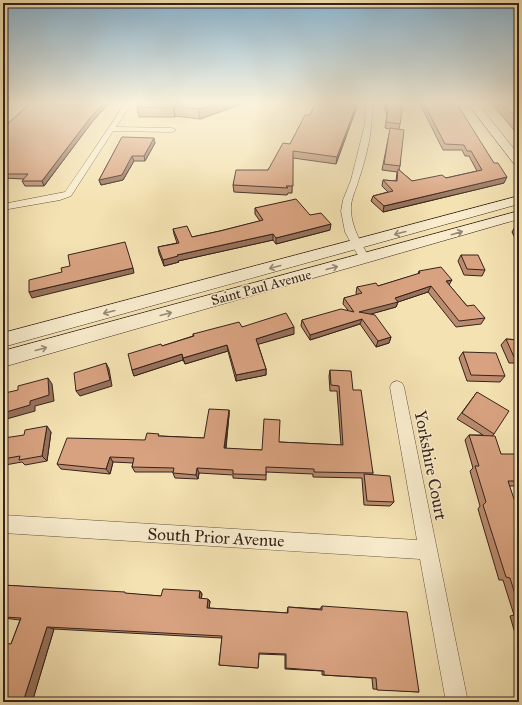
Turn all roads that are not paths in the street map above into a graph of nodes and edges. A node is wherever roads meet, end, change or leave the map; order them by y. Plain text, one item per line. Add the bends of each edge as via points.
1 (107, 137) edge
2 (366, 137) edge
3 (499, 137) edge
4 (519, 163) edge
5 (519, 200) edge
6 (3, 207) edge
7 (519, 215) edge
8 (356, 245) junction
9 (365, 259) junction
10 (3, 340) edge
11 (3, 359) edge
12 (397, 387) dead end
13 (3, 524) edge
14 (428, 550) junction
15 (457, 702) edge

1 - 6 street via 68,194
2 - 8 street via 347,200 348,225
3 - 4 main road
5 -> 8 main road, Saint Paul Avenue
9 -> 7 main road, Saint Paul Avenue
8 - 9 street
8 -> 10 main road, Saint Paul Avenue
11 -> 9 main road, Saint Paul Avenue
12 - 14 street, Yorkshire Court
13 - 14 street, South Prior Avenue
14 - 15 street, Yorkshire Court

